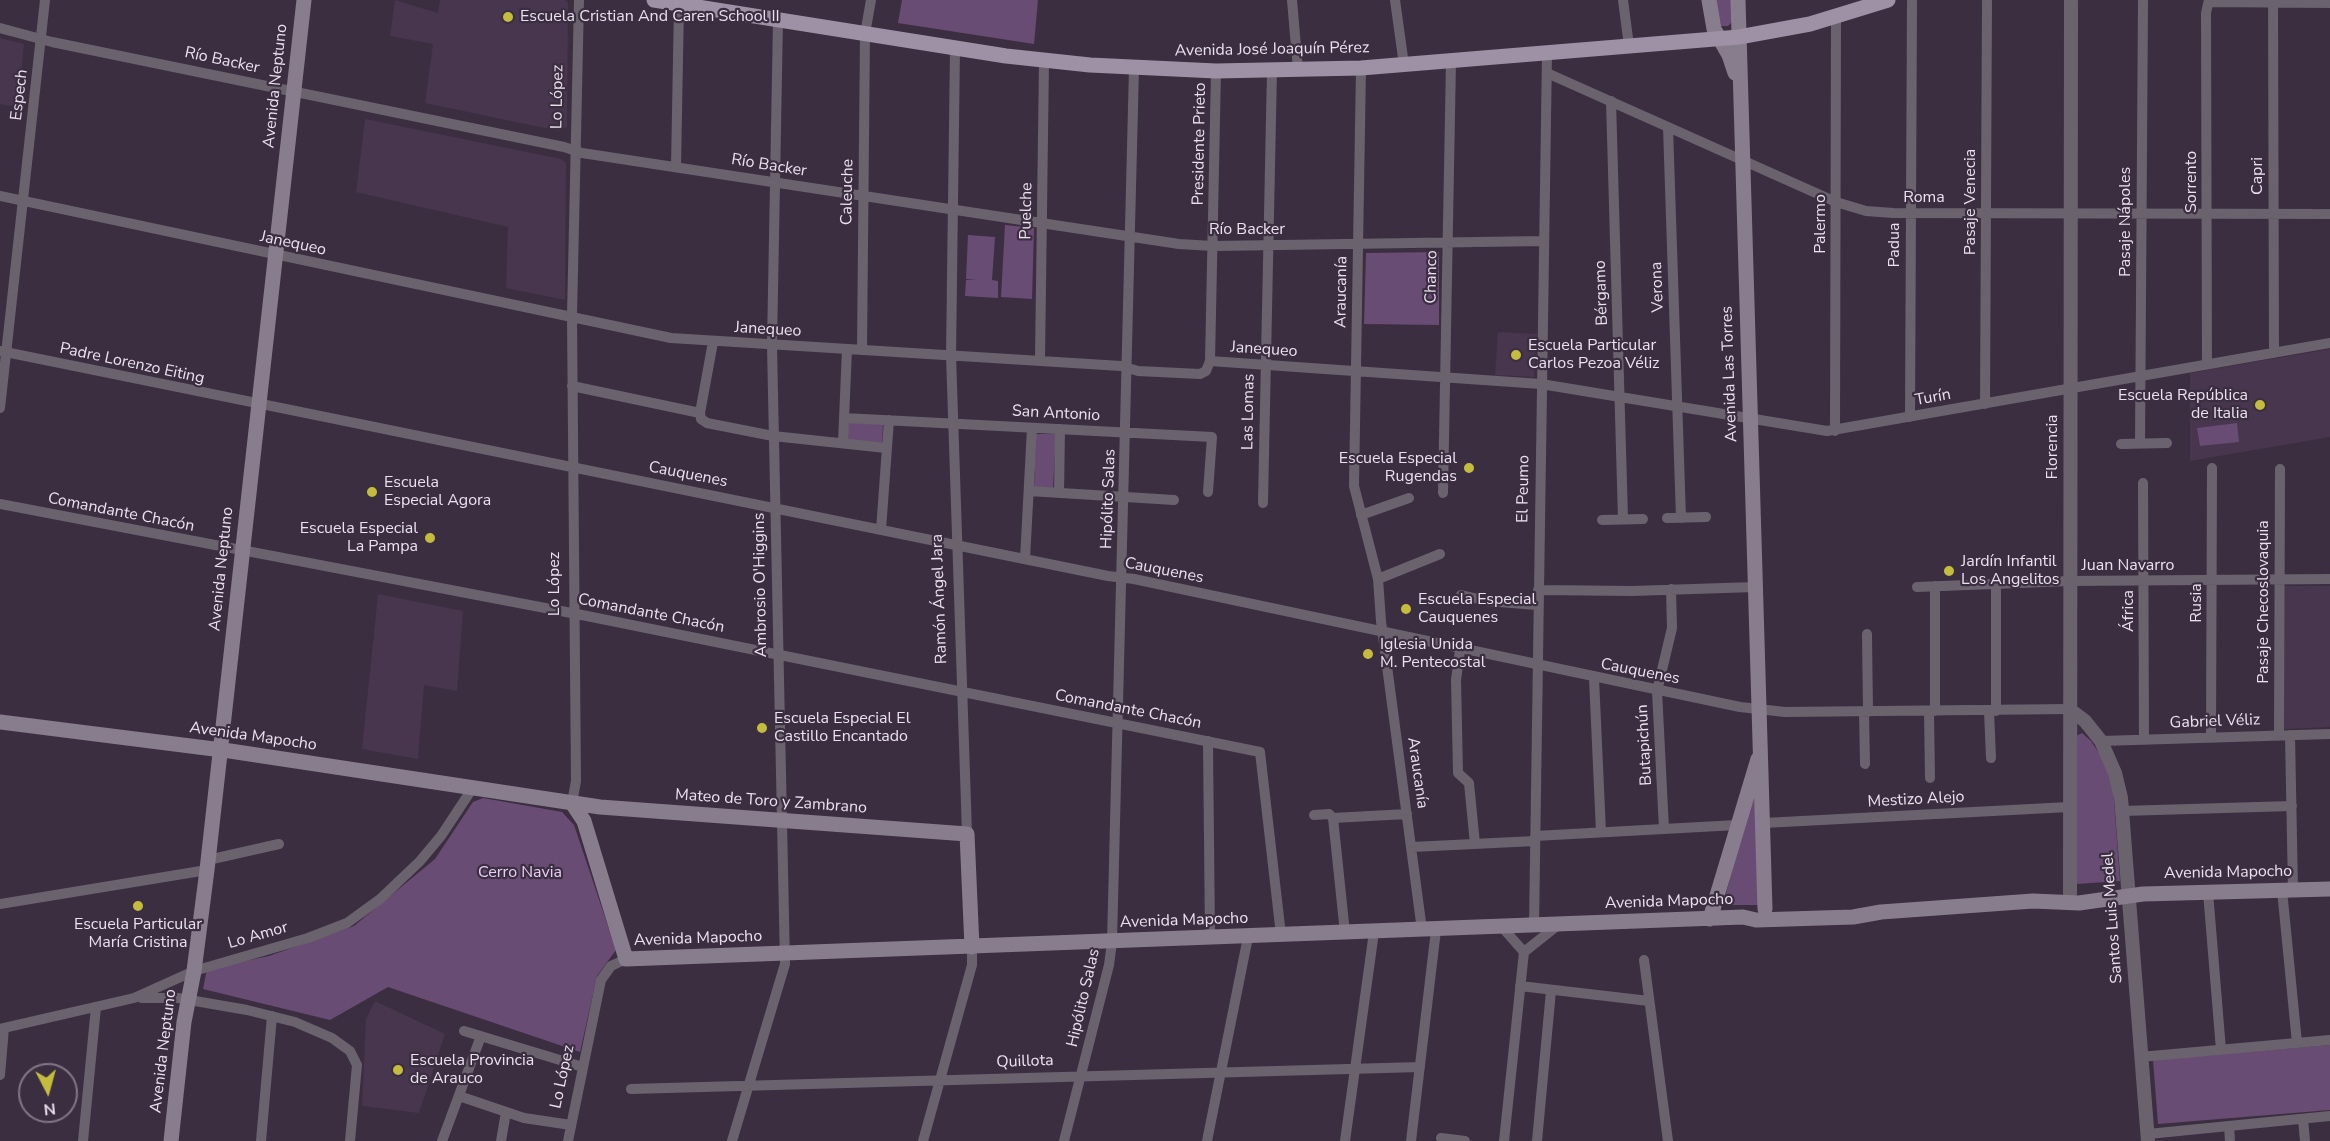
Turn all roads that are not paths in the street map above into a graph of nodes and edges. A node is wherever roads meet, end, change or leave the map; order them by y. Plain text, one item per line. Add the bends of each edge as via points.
1 (45, 0) edge
2 (304, 0) edge
3 (579, 0) edge
4 (654, 0) edge
5 (871, 0) edge
6 (1292, 0) edge
7 (1395, 0) edge
8 (1623, 0) edge
9 (1709, 0) edge
10 (1738, 0) edge
11 (1888, 0) edge
12 (1912, 0) edge
13 (1987, 0) edge
14 (2071, 0) edge
15 (2143, 0) edge
16 (2209, 1) edge
17 (2273, 1) edge
18 (2330, 3) edge
19 (679, 4) junction
20 (707, 4) edge
21 (1836, 17) junction
22 (778, 20) junction
23 (0, 28) edge
24 (865, 34) junction
25 (1739, 37) junction
26 (41, 38) junction
27 (1720, 39) junction
28 (1629, 46) junction
29 (955, 49) junction
30 (1547, 53) junction
31 (1044, 61) junction
32 (1451, 61) junction
33 (1404, 65) junction
34 (1134, 68) junction
35 (1361, 68) junction
36 (1216, 70) junction
37 (1272, 70) junction
38 (1298, 70) junction
39 (1547, 74) junction
40 (293, 91) junction
41 (1741, 95) junction
42 (1611, 102) junction
43 (1668, 127) junction
44 (575, 151) junction
45 (1742, 159) junction
46 (676, 167) junction
47 (775, 182) junction
48 (863, 195) junction
49 (0, 196) edge
50 (22, 201) junction
51 (1836, 202) junction
52 (952, 209) junction
53 (1910, 213) junction
54 (1986, 214) junction
55 (2071, 214) junction
56 (2141, 214) junction
57 (2207, 214) junction
58 (2273, 214) junction
59 (2330, 214) edge
60 (1042, 223) junction
61 (1130, 236) junction
62 (1544, 241) junction
63 (1448, 242) junction
64 (1358, 244) junction
65 (1268, 245) junction
66 (1213, 246) junction
67 (275, 255) junction
68 (572, 316) junction
69 (713, 342) junction
70 (2330, 343) edge
71 (772, 345) junction
72 (848, 349) junction
73 (862, 350) junction
74 (3, 352) edge
75 (2274, 353) junction
76 (951, 355) junction
77 (1040, 360) junction
78 (1210, 362) junction
79 (2207, 364) junction
80 (1265, 365) junction
81 (1128, 368) junction
82 (1356, 371) junction
83 (2141, 376) junction
84 (1445, 378) junction
85 (1541, 384) junction
86 (572, 386) junction
87 (2070, 388) junction
88 (1620, 397) junction
89 (1985, 404) junction
90 (259, 405) junction
91 (1677, 407) junction
92 (0, 408) edge
93 (700, 413) junction
94 (1910, 417) junction
95 (844, 418) junction
96 (1749, 418) junction
97 (889, 420) junction
98 (953, 423) junction
99 (1032, 428) junction
100 (1060, 429) junction
101 (1835, 431) junction
102 (1126, 433) junction
103 (773, 436) junction
104 (843, 443) junction
105 (2140, 443) junction
106 (2167, 443) dead end
107 (2121, 444) dead end
108 (886, 448) junction
109 (573, 467) junction
110 (2212, 468) dead end
111 (2280, 469) dead end
112 (2143, 483) dead end
113 (1029, 491) junction
114 (1208, 492) dead end
115 (1059, 493) junction
116 (1443, 493) dead end
117 (1124, 497) junction
118 (1409, 498) dead end
119 (1174, 500) dead end
120 (1263, 503) dead end
121 (0, 504) edge
122 (774, 508) junction
123 (1361, 514) junction
124 (1706, 517) dead end
125 (1667, 518) dead end
126 (1681, 518) junction
127 (1623, 519) junction
128 (1642, 519) dead end
129 (1602, 520) dead end
130 (881, 530) junction
131 (956, 545) junction
132 (243, 552) junction
133 (1440, 554) dead end
134 (1025, 559) junction
135 (1121, 578) junction
136 (1378, 579) junction
137 (2330, 579) edge
138 (2212, 580) junction
139 (2280, 580) junction
140 (2069, 581) junction
141 (2144, 581) junction
142 (1996, 585) junction
143 (1935, 586) junction
144 (1755, 587) junction
145 (1917, 587) dead end
146 (1671, 589) junction
147 (1538, 590) junction
148 (1461, 595) dead end
149 (1537, 605) junction
150 (573, 614) junction
151 (1383, 633) junction
152 (1867, 634) dead end
153 (1460, 650) junction
154 (778, 655) junction
155 (1536, 666) junction
156 (1594, 678) junction
157 (1657, 690) junction
158 (962, 692) junction
159 (2069, 709) junction
160 (1760, 711) junction
161 (1993, 711) junction
162 (1866, 712) junction
163 (1932, 712) junction
164 (0, 722) edge
165 (1117, 723) junction
166 (2330, 734) edge
167 (2285, 736) junction
168 (2211, 738) junction
169 (2144, 740) junction
170 (1208, 741) junction
171 (2101, 741) junction
172 (1761, 747) junction
173 (220, 750) junction
174 (1991, 758) dead end
175 (1865, 764) dead end
176 (1930, 778) dead end
177 (472, 789) junction
178 (572, 803) junction
179 (2292, 806) junction
180 (600, 807) junction
181 (2069, 807) junction
182 (2122, 811) junction
183 (1407, 814) junction
184 (1314, 815) dead end
185 (1333, 818) junction
186 (584, 821) junction
187 (782, 821) junction
188 (1764, 823) junction
189 (1737, 825) junction
190 (1664, 829) junction
191 (1601, 832) junction
192 (967, 834) junction
193 (1535, 838) junction
194 (279, 844) dead end
195 (1475, 844) junction
196 (1412, 847) junction
197 (207, 865) junction
198 (2288, 890) junction
199 (2330, 890) edge
200 (2208, 892) junction
201 (2128, 895) junction
202 (2075, 898) junction
203 (0, 904) edge
204 (1766, 909) junction
205 (1881, 912) junction
206 (1743, 917) junction
207 (1710, 919) junction
208 (1558, 925) junction
209 (1534, 926) junction
210 (1502, 927) junction
211 (1429, 930) junction
212 (1374, 932) junction
213 (1345, 933) junction
214 (1281, 936) junction
215 (1248, 937) junction
216 (1210, 938) junction
217 (1112, 942) junction
218 (972, 947) junction
219 (1524, 952) junction
220 (785, 954) junction
221 (626, 959) junction
222 (1644, 960) dead end
223 (194, 971) junction
224 (1520, 986) junction
225 (1551, 991) junction
226 (134, 998) junction
227 (188, 999) junction
228 (1649, 1001) junction
229 (96, 1007) junction
230 (272, 1016) junction
231 (2, 1029) edge
232 (464, 1031) dead end
233 (481, 1036) junction
234 (2330, 1040) edge
235 (2297, 1043) junction
236 (2221, 1050) junction
237 (2140, 1057) junction
238 (583, 1067) junction
239 (1420, 1067) junction
240 (1355, 1068) junction
241 (1221, 1070) junction
242 (0, 1075) edge
243 (1081, 1075) junction
244 (940, 1080) junction
245 (749, 1085) junction
246 (631, 1089) dead end
247 (459, 1096) junction
248 (506, 1112) junction
249 (2330, 1116) edge
250 (2303, 1119) junction
251 (571, 1125) junction
252 (2229, 1126) junction
253 (2148, 1137) edge
254 (1441, 1138) dead end
255 (83, 1141) edge
256 (171, 1141) edge
257 (261, 1141) edge
258 (350, 1141) edge
259 (442, 1141) edge
260 (501, 1141) edge
261 (568, 1141) edge
262 (732, 1141) edge
263 (923, 1141) edge
264 (1064, 1141) edge
265 (1207, 1141) edge
266 (1345, 1141) edge
267 (1411, 1141) edge
268 (1465, 1141) edge
269 (1504, 1141) edge
270 (1537, 1141) edge
271 (1668, 1141) edge
272 (2230, 1141) edge
273 (2305, 1141) edge

1 - 26 street, Espech
2 - 40 main road, Avenida Neptuno
3 - 44 street, Lo López
4 - 19 main road, Avenida José Joaquín Pérez
5 - 24 street, Caleuche
6 - 38 street
7 - 33 street
8 - 28 street
9 - 27 main road
10 - 25 main road, Avenida Las Torres
11 - 21 main road, Avenida José Joaquín Pérez
12 - 53 street, Padua
13 - 54 street, Pasaje Venecia
14 - 55 street, Florencia
15 - 56 street, Pasaje Nápoles
16 - 17 street
16 - 57 street, Sorrento
17 - 18 street
17 - 58 street, Capri
19 - 20 main road, Avenida José Joaquín Pérez
19 - 46 street
20 - 22 main road, Avenida José Joaquín Pérez
21 - 25 main road, Avenida José Joaquín Pérez
21 - 51 street, Palermo
22 - 24 main road, Avenida José Joaquín Pérez
22 - 47 street, Ambrosio O'Higgins
23 - 26 street, Río Backer
24 - 29 main road, Avenida José Joaquín Pérez
24 - 48 street, Caleuche
25 - 27 main road, Avenida José Joaquín Pérez
25 - 41 main road, Avenida Las Torres
26 - 40 street, Río Backer
26 - 50 street, Espech
27 - 28 main road, Avenida José Joaquín Pérez
27 - 41 main road via 1732,62
28 - 30 main road, Avenida José Joaquín Pérez
29 - 31 main road, Avenida José Joaquín Pérez
29 - 52 street, Ramón Ángel Jara
30 - 32 main road, Avenida José Joaquín Pérez
30 - 39 street, El Peumo
31 - 34 main road, Avenida José Joaquín Pérez
31 - 60 street, Puelche
32 - 33 main road, Avenida José Joaquín Pérez
32 - 63 street, Chanco
33 - 35 main road, Avenida José Joaquín Pérez
34 - 36 main road, Avenida José Joaquín Pérez
34 - 61 street, Hipólito Salas
35 - 38 main road, Avenida José Joaquín Pérez
35 - 64 street, Araucanía
36 - 37 main road, Avenida José Joaquín Pérez
36 - 66 street, Presidente Prieto
37 - 38 main road, Avenida José Joaquín Pérez
37 - 65 street, Las Lomas
39 - 42 street, Roma
39 - 62 street, El Peumo
40 - 44 street, Río Backer
40 - 67 main road, Avenida Neptuno
41 - 45 main road, Avenida Las Torres
42 - 43 street, Roma
42 - 88 street, Bérgamo
43 - 45 street, Roma
43 - 91 street, Verona
44 - 46 street, Río Backer
44 - 68 street, Lo López
45 - 51 street, Roma
45 - 96 main road, Avenida Las Torres
46 - 47 street, Río Backer
47 - 48 street, Río Backer
47 - 71 street, Ambrosio O'Higgins
48 - 52 street, Río Backer
48 - 73 street, Caleuche
49 - 50 street, Janequeo
50 - 67 street, Janequeo
50 - 74 street, Espech
51 - 53 street, Roma via 1866,211
51 - 101 street, Palermo
52 - 60 street, Río Backer
52 - 76 street, Ramón Ángel Jara
53 - 54 street, Roma
53 - 94 street, Padua
54 - 55 street, Roma
54 - 89 street, Pasaje Venecia
55 - 56 street, Roma
55 - 87 street, Florencia
56 - 57 street, Roma
56 - 83 street, Pasaje Nápoles
57 - 58 street, Roma
57 - 79 street, Sorrento
58 - 59 street, Roma
58 - 75 street, Capri
60 - 61 street, Río Backer
60 - 77 street, Puelche
61 - 66 street, Río Backer
61 - 81 street, Hipólito Salas
62 - 63 street, Río Backer
62 - 85 street, El Peumo
63 - 64 street, Río Backer
63 - 84 street, Chanco
64 - 65 street, Río Backer
64 - 82 street, Araucanía
65 - 66 street, Río Backer
65 - 80 street, Las Lomas
66 - 78 street, Presidente Prieto
67 - 68 street, Janequeo
67 - 90 main road, Avenida Neptuno
68 - 69 street, Janequeo via 671,338
68 - 86 street, Lo López
69 - 71 street, Janequeo
69 - 93 street
70 - 75 street, Turín
71 - 72 street, Janequeo
71 - 103 street, Ambrosio O'Higgins
72 - 73 street, Janequeo
72 - 95 street
73 - 76 street, Janequeo
74 - 90 street, Padre Lorenzo Eiting
74 - 92 street, Espech
75 - 79 street, Turín
76 - 77 street, Janequeo
76 - 98 street, Ramón Ángel Jara
77 - 81 street, Janequeo
78 - 80 street, Janequeo
78 - 81 street, Janequeo via 1200,374
79 - 83 street, Turín
80 - 82 street, Janequeo
80 - 120 street, Las Lomas
81 - 102 street, Hipólito Salas
82 - 84 street, Janequeo
82 - 123 street, Araucanía via 1354,481
83 - 87 street, Turín
83 - 105 street, Pasaje Nápoles
84 - 85 street, Janequeo
84 - 116 street, Chanco
85 - 88 street, Turín
85 - 147 street, El Peumo
86 - 93 street
86 - 109 street, Lo López
87 - 89 street, Turín
87 - 140 street, Florencia
88 - 91 street, Turín
88 - 127 street, Bérgamo
89 - 94 street, Turín
90 - 109 street, Cauquenes
90 - 132 main road, Avenida Neptuno
91 - 96 street, Turín
91 - 126 street, Verona
93 - 103 street via 707,423
94 - 101 street, Turín
95 - 97 street, San Antonio
95 - 104 street
96 - 101 street, Turín
96 - 144 main road, Avenida Las Torres
97 - 98 street, San Antonio
97 - 108 street
98 - 99 street, San Antonio
98 - 131 street, Ramón Ángel Jara
99 - 100 street, San Antonio
99 - 113 street
100 - 102 street, San Antonio
100 - 115 street
102 - 114 street, San Antonio via 1212,437
102 - 117 street, Hipólito Salas
103 - 104 street
103 - 122 street, Ambrosio O'Higgins
104 - 108 street
105 - 106 street
105 - 107 street
108 - 130 street
109 - 122 street, Cauquenes
109 - 150 street, Lo López
110 - 138 street, Rusia
111 - 139 street, Pasaje Checoslovaquia
112 - 141 street, África
113 - 115 street
113 - 134 street
115 - 117 street
117 - 119 street
117 - 135 street, Hipólito Salas
118 - 123 street
121 - 132 street, Comandante Chacón
122 - 130 street, Cauquenes
122 - 154 street, Ambrosio O'Higgins
123 - 136 street, Araucanía
124 - 126 street
125 - 126 street
127 - 128 street
127 - 129 street
130 - 131 street, Cauquenes
131 - 134 street, Cauquenes
131 - 158 street, Ramón Ángel Jara
132 - 150 street, Comandante Chacón
132 - 173 main road, Avenida Neptuno
133 - 136 street
134 - 135 street, Cauquenes
135 - 151 street, Cauquenes
135 - 165 street, Hipólito Salas
136 - 151 street, Araucanía
137 - 139 street, Juan Navarro
138 - 139 street, Juan Navarro
138 - 141 street, Juan Navarro
138 - 168 street, Rusia
139 - 167 street, Pasaje Checoslovaquia
140 - 141 street, Juan Navarro
140 - 142 street, Juan Navarro
140 - 159 street, Florencia
141 - 169 street, África
142 - 143 street, Juan Navarro
142 - 161 street
143 - 145 street, Juan Navarro
143 - 163 street
144 - 146 street
144 - 160 main road, Avenida Las Torres
146 - 147 street
146 - 157 street, Butapichún via 1672,628
147 - 149 street, El Peumo
148 - 149 street
149 - 155 street, El Peumo
150 - 154 street, Comandante Chacón
150 - 178 street, Lo López via 576,781
151 - 153 street, Cauquenes
151 - 183 street, Araucanía
152 - 162 street
153 - 155 street, Cauquenes
153 - 195 street via 1456,680 1458,773 1468,781
154 - 158 street, Comandante Chacón
154 - 187 street, Ambrosio O'Higgins
155 - 156 street, Cauquenes
155 - 193 street, El Peumo
156 - 157 street, Cauquenes
156 - 191 street
157 - 160 street, Cauquenes
157 - 190 street, Butapichún
158 - 165 street, Comandante Chacón
158 - 192 street, Ramón Ángel Jara
159 - 161 street, Cauquenes
159 - 171 street, Santos Luis Medel
159 - 181 street, Florencia
160 - 162 street, Cauquenes
160 - 172 main road, Avenida Las Torres
161 - 163 street, Cauquenes
161 - 174 street
162 - 163 street, Cauquenes
162 - 175 street
163 - 176 street
164 - 173 main road, Avenida Mapocho
165 - 170 street, Comandante Chacón
165 - 217 street, Hipólito Salas
166 - 167 street, Gabriel Véliz
167 - 168 street, Gabriel Véliz
167 - 179 street, Pasaje Checoslovaquia
168 - 169 street, Gabriel Véliz
169 - 171 street, Gabriel Véliz
170 - 214 street, Comandante Chacón via 1260,752
170 - 216 street
171 - 182 street, Santos Luis Medel via 2115,773
172 - 188 main road, Avenida Las Torres
172 - 189 main road, Avenida Las Torres
173 - 177 main road, Avenida Mapocho
173 - 197 main road, Avenida Neptuno
177 - 178 main road, Avenida Mapocho
177 - 223 street, Lo Amor via 420,861 357,917 314,936
178 - 180 main road, Mateo de Toro y Zambrano
178 - 186 main road
179 - 182 street
179 - 198 street, Pasaje Checoslovaquia
180 - 186 main road
180 - 187 main road, Mateo de Toro y Zambrano
181 - 188 street, Mestizo Alejo
181 - 202 street, Florencia
182 - 201 street, Santos Luis Medel
183 - 185 street
183 - 196 street, Araucanía
184 - 185 street via 1329,814
185 - 213 street
186 - 221 main road
187 - 192 main road, Mateo de Toro y Zambrano
187 - 220 street, Ambrosio O'Higgins
188 - 204 main road, Avenida Las Torres
189 - 190 street
189 - 207 main road, Avenida Las Torres
190 - 191 street
191 - 193 street
192 - 218 main road, Ramón Ángel Jara
193 - 195 street
193 - 209 street, El Peumo
194 - 197 street
195 - 196 street
196 - 211 street, Araucanía
197 - 203 street
197 - 223 main road, Avenida Neptuno
198 - 199 main road, Avenida Mapocho
198 - 200 main road, Avenida Mapocho
198 - 235 street, Pasaje Checoslovaquia
200 - 201 main road, Avenida Mapocho
200 - 236 street
201 - 202 main road, Avenida Mapocho via 2116,900
201 - 237 street, Santos Luis Medel
202 - 205 main road, Avenida Mapocho
204 - 205 main road, Avenida Mapocho via 1858,907
204 - 206 main road, Avenida Mapocho
205 - 206 main road, Avenida Mapocho via 1853,917
206 - 207 main road, Avenida Mapocho
207 - 208 main road, Avenida Mapocho
208 - 209 main road, Avenida Mapocho
208 - 219 street
209 - 210 main road, Avenida Mapocho
210 - 211 main road, Avenida Mapocho
210 - 219 street
211 - 212 main road, Avenida Mapocho
211 - 239 street, Araucanía
212 - 213 main road, Avenida Mapocho
212 - 240 street
213 - 214 main road, Avenida Mapocho
214 - 215 main road, Avenida Mapocho
215 - 216 main road, Avenida Mapocho
215 - 241 street
216 - 217 main road, Avenida Mapocho
217 - 218 main road, Avenida Mapocho
217 - 243 street, Hipólito Salas
218 - 220 main road, Avenida Mapocho
218 - 244 street, Ramón Ángel Jara via 972,964
219 - 224 street
220 - 221 main road, Avenida Mapocho
220 - 245 street, Ambrosio O'Higgins
221 - 238 street, Lo López via 611,966 601,980
222 - 228 street
223 - 226 street, Lo Amor
223 - 227 main road, Avenida Neptuno
224 - 225 street
224 - 269 street
225 - 228 street
225 - 270 street
226 - 227 street
226 - 229 street, Lo Amor
227 - 230 street
227 - 256 main road, Avenida Neptuno
228 - 271 street
229 - 231 street, Lo Amor
229 - 255 street
230 - 257 street
230 - 258 street via 324,1033 352,1054 357,1069
231 - 242 street
232 - 233 street
233 - 238 street
233 - 247 street
234 - 235 street
235 - 236 street
236 - 237 street
237 - 253 street, Santos Luis Medel
238 - 251 street, Lo López
239 - 240 street, Quillota
239 - 267 street, Araucanía
240 - 241 street, Quillota
240 - 266 street
241 - 243 street, Quillota
241 - 265 street
243 - 244 street, Quillota
243 - 264 street, Hipólito Salas
244 - 245 street, Quillota
244 - 263 street, Ramón Ángel Jara
245 - 246 street, Quillota
245 - 262 street, Ambrosio O'Higgins
247 - 248 street
247 - 259 street
248 - 251 street
248 - 260 street
249 - 250 street
250 - 252 street
250 - 273 street
251 - 261 street, Lo López
252 - 253 street
252 - 272 street
254 - 268 street

